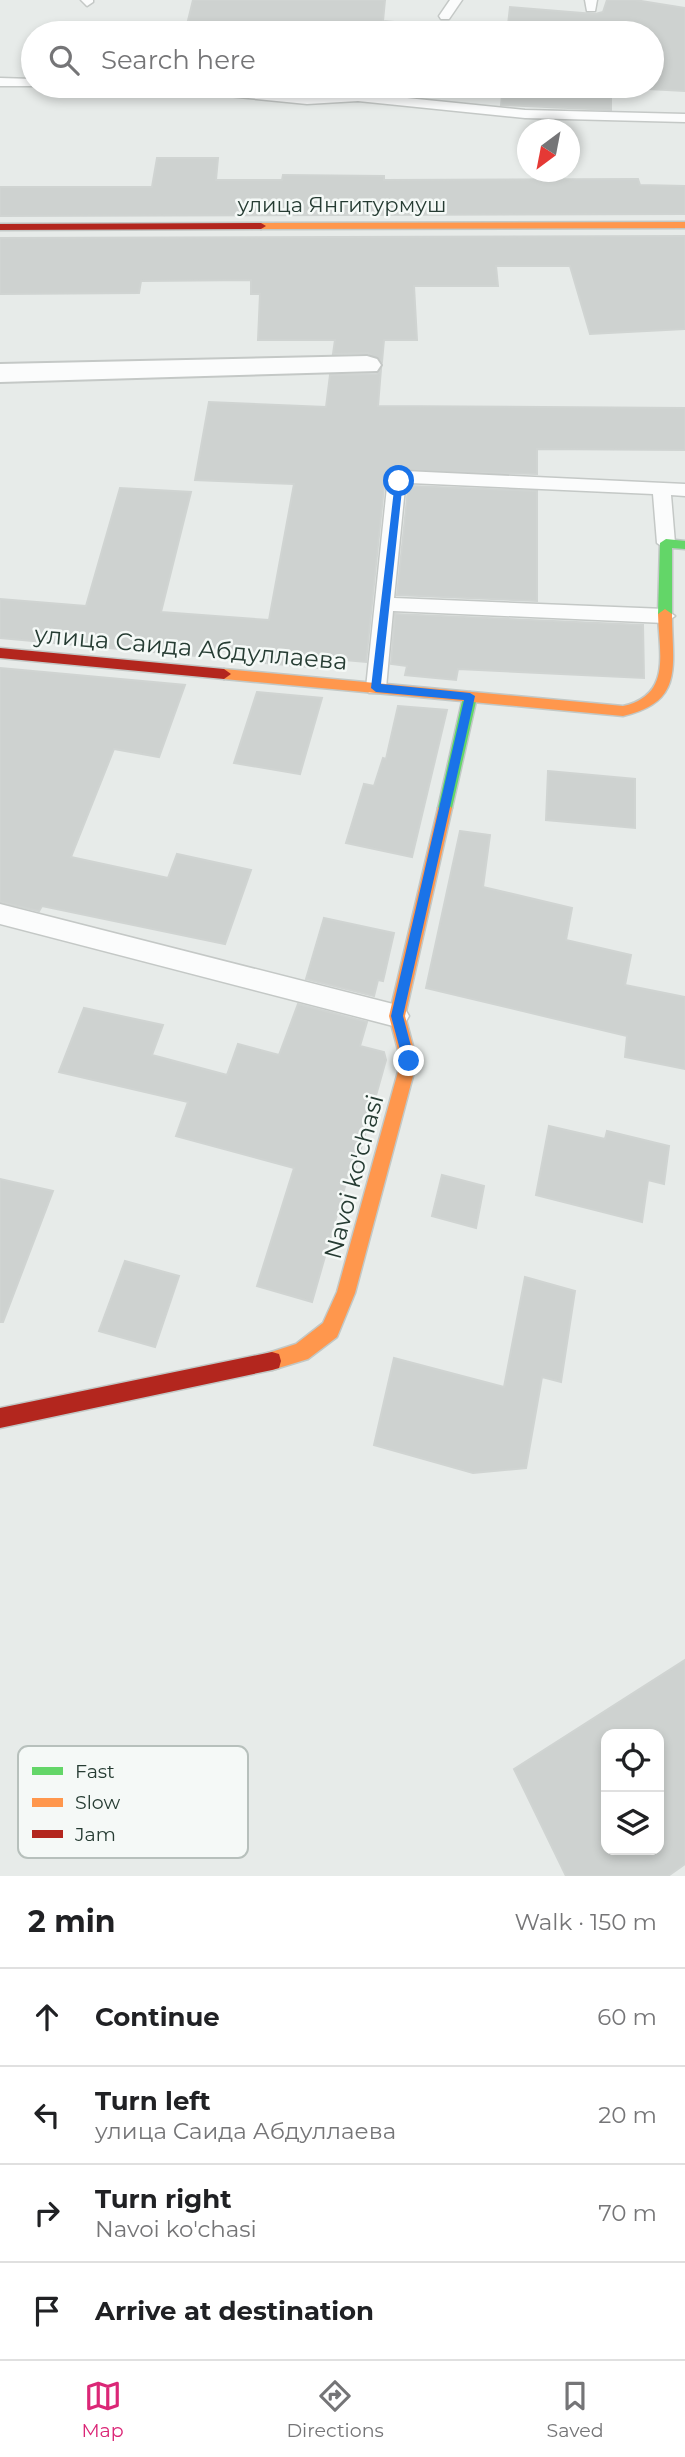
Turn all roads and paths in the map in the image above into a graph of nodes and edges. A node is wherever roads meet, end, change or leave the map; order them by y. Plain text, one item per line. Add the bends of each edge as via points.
1 (456, 0) edge
2 (446, 16) dead end
3 (0, 82) edge
4 (21, 83) edge
5 (287, 98) edge
6 (372, 98) edge
7 (372, 98) edge
8 (685, 118) edge
9 (685, 225) edge
10 (0, 227) edge
11 (367, 365) dead end
12 (0, 373) edge
13 (662, 489) junction
14 (685, 490) edge
15 (666, 544) junction
16 (685, 545) edge
17 (384, 604) junction
18 (665, 616) junction
19 (0, 653) edge
20 (376, 688) junction
21 (470, 696) junction
22 (0, 914) edge
23 (397, 1016) junction
24 (0, 1418) edge

1 - 2 lane
3 - 4 lane
5 - 6 lane
7 - 8 lane via 525,114
9 - 10 street, улица Янгитурмуш
11 - 12 street
13 - 14 lane
13 - 15 lane
13 - 17 lane via 405,477 396,487
15 - 16 street
15 - 18 street, улица Саида Абдуллаева
17 - 18 lane
17 - 20 lane
18 - 21 street, улица Саида Абдуллаева via 663,689 657,702 645,709 623,711
19 - 20 street, улица Саида Абдуллаева
20 - 21 street, улица Саида Абдуллаева
21 - 23 street, Navoi ko'chasi
22 - 23 lane
23 - 24 street, Navoi ko'chasi via 409,1061 346,1293 330,1330 301,1352 264,1364

